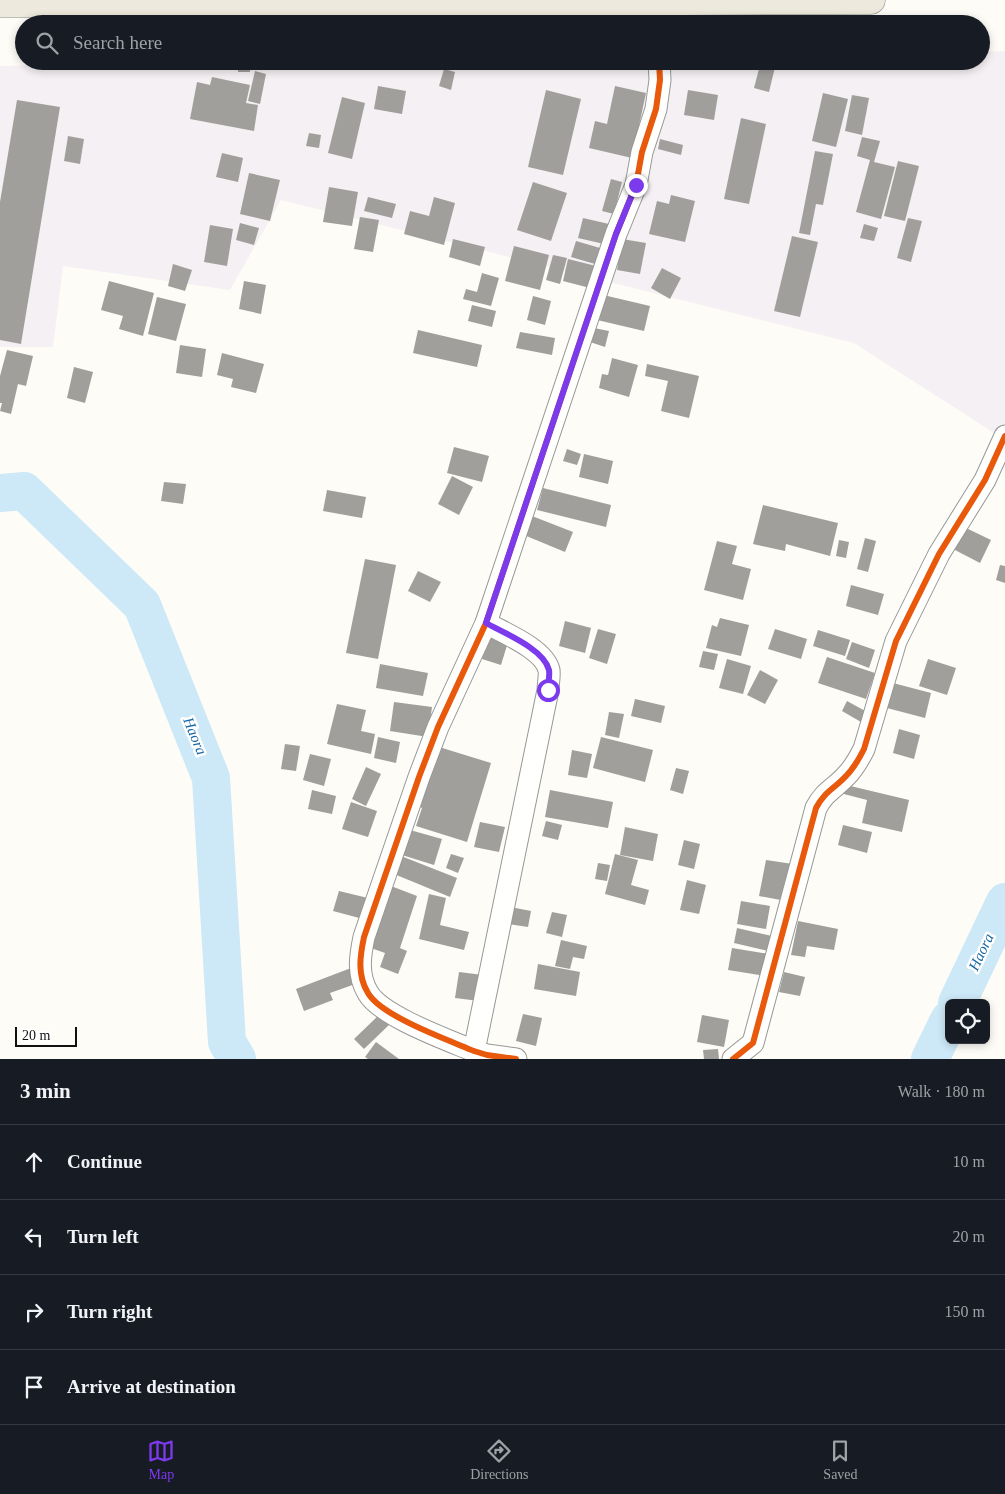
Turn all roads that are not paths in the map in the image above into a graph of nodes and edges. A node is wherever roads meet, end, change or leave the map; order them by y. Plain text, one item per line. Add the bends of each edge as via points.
1 (871, 0) edge
2 (36, 2) edge
3 (394, 2) edge
4 (0, 3) edge
5 (657, 14) edge
6 (659, 70) edge
7 (1005, 436) edge
8 (486, 623) junction
9 (474, 1051) junction
10 (516, 1059) edge
11 (733, 1059) edge

1 - 5 main road via 681,1
2 - 3 main road
2 - 4 main road
3 - 5 main road
6 - 8 street via 656,110 642,152 636,185 616,234
7 - 11 street via 985,480 939,554 896,641 858,762 824,794 816,808 753,1043
8 - 9 street via 534,650 549,670 548,690
8 - 9 street via 438,727 419,777 359,959 361,977 368,994 389,1013
9 - 10 street

